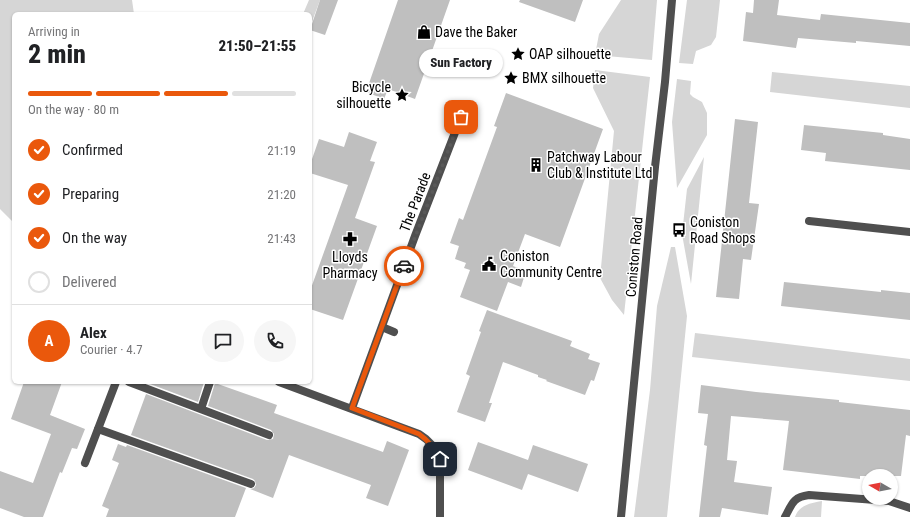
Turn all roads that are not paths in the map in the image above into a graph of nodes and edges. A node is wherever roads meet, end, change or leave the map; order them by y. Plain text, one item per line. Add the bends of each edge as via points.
1 (672, 0) edge
2 (461, 117) dead end
3 (809, 221) dead end
4 (910, 232) edge
5 (382, 327) junction
6 (394, 332) dead end
7 (115, 384) edge
8 (134, 384) edge
9 (209, 384) edge
10 (285, 384) edge
11 (352, 408) junction
12 (201, 409) junction
13 (98, 429) junction
14 (268, 435) dead end
15 (84, 463) dead end
16 (251, 484) dead end
17 (910, 508) edge
18 (440, 517) edge
19 (621, 517) edge
20 (785, 517) edge

1 - 19 street, Coniston Road
2 - 5 street, The Parade
3 - 4 street
5 - 6 street
5 - 11 street, The Parade
7 - 13 street
8 - 12 street
9 - 12 street
10 - 11 street
11 - 18 street via 419,434 434,447 440,459
12 - 14 street
13 - 15 street
13 - 16 street
17 - 20 street via 889,501 810,495 794,500

